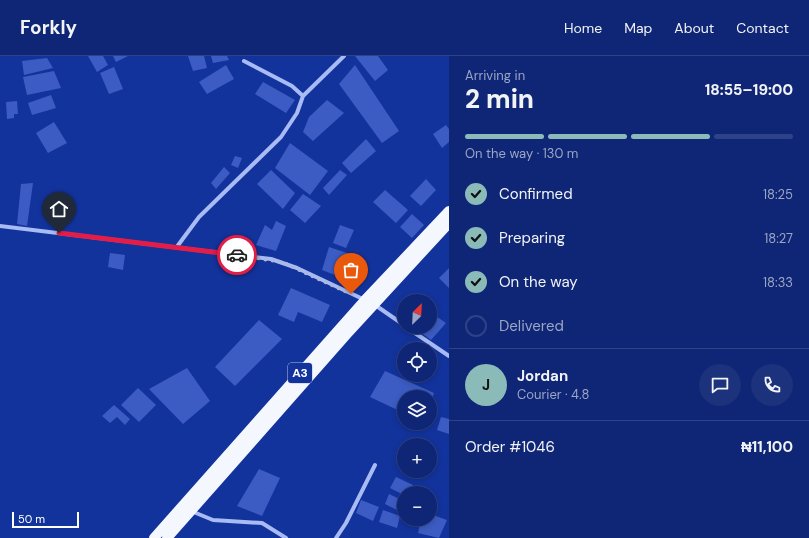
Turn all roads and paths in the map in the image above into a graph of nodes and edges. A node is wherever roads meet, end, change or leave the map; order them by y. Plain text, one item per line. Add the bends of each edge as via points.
1 (344, 56) edge
2 (244, 61) dead end
3 (303, 96) junction
4 (449, 211) edge
5 (449, 223) edge
6 (0, 226) edge
7 (176, 248) junction
8 (369, 302) junction
9 (397, 320) edge
10 (416, 334) edge
11 (449, 356) edge
12 (375, 465) dead end
13 (191, 511) junction
14 (154, 538) edge
15 (167, 538) edge
16 (286, 538) edge
17 (336, 538) edge

1 - 3 street
2 - 3 street via 292,86
3 - 7 street via 298,113 281,137 199,217
4 - 8 main road, A3
5 - 8 main road, A3
6 - 7 street
7 - 8 street via 282,262
8 - 9 street
8 - 13 main road, A3
8 - 14 main road, A3
10 - 11 street
12 - 17 street
13 - 15 main road, A3
13 - 16 street via 213,520 262,523

